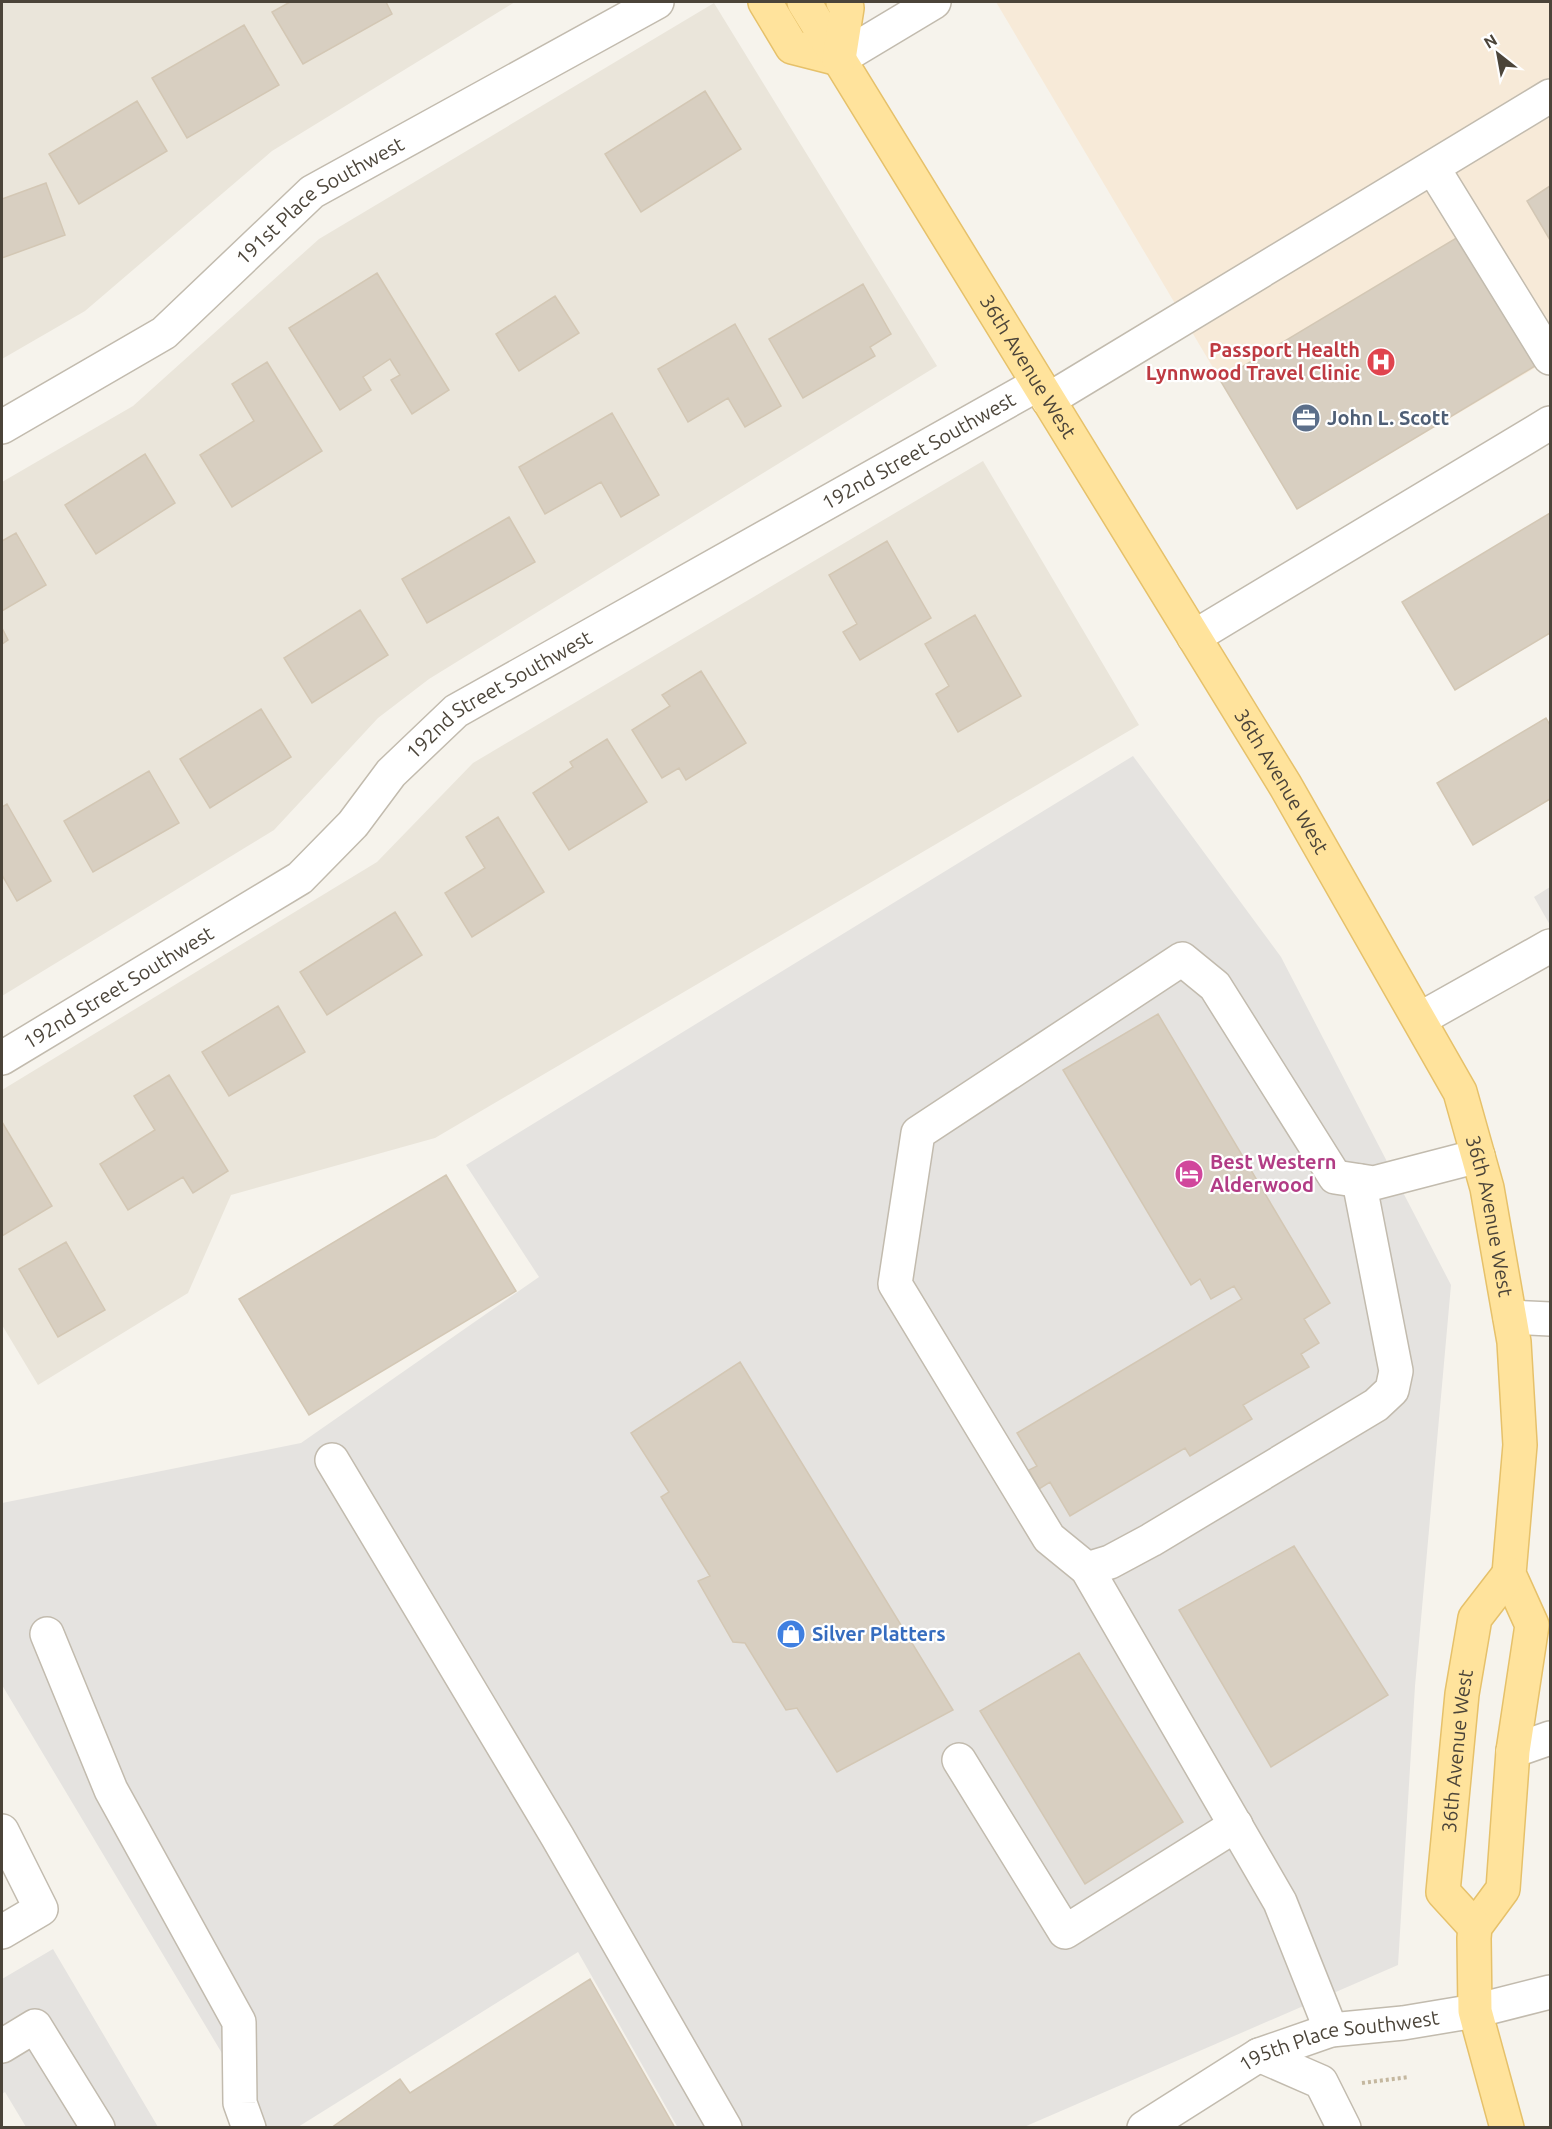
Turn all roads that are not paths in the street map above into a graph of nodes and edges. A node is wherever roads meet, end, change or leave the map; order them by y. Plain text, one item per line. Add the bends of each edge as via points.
1 (657, 2) edge
2 (765, 2) edge
3 (804, 2) edge
4 (843, 2) edge
5 (934, 2) edge
6 (839, 59) junction
7 (1551, 96) edge
8 (1433, 168) junction
9 (1551, 358) edge
10 (1043, 392) junction
11 (1551, 423) edge
12 (2, 427) edge
13 (1194, 637) junction
14 (1551, 946) edge
15 (1420, 1019) junction
16 (2, 1058) edge
17 (1478, 1156) junction
18 (1359, 1181) junction
19 (1510, 1317) junction
20 (1551, 1319) edge
21 (332, 1460) dead end
22 (1087, 1569) junction
23 (1509, 1574) junction
24 (47, 1634) dead end
25 (1551, 1738) edge
26 (1513, 1751) junction
27 (959, 1760) dead end
28 (1236, 1825) junction
29 (2, 1831) edge
30 (1475, 1928) junction
31 (2, 1932) edge
32 (1551, 1992) edge
33 (1475, 2011) junction
34 (1331, 2030) junction
35 (2, 2046) edge
36 (1259, 2055) junction
37 (98, 2127) edge
38 (249, 2127) edge
39 (725, 2127) edge
40 (1144, 2127) edge
41 (1344, 2127) edge
42 (1507, 2127) edge

1 - 12 street, 191st Place Southwest via 312,192 165,333
2 - 6 main road via 792,46
3 - 6 main road, 36th Avenue West
4 - 6 main road via 847,8
5 - 6 street
6 - 10 main road, 36th Avenue West
7 - 8 street, 192nd Street Southwest
8 - 9 street
8 - 10 street, 192nd Street Southwest
10 - 13 main road, 36th Avenue West
10 - 16 street, 192nd Street Southwest via 456,711 391,773 353,824 300,879
11 - 13 street
13 - 15 main road, 36th Avenue West
14 - 15 street
15 - 17 main road, 36th Avenue West via 1460,1092
17 - 18 street via 1374,1183
17 - 19 main road, 36th Avenue West
18 - 22 street via 1396,1371 1392,1390 1376,1406 1151,1540 1110,1562
18 - 22 street via 1335,1177 1215,986 1182,959 918,1133 895,1284 1049,1538
19 - 20 street
19 - 23 main road, 36th Avenue West via 1520,1446
21 - 39 street
22 - 28 street
23 - 26 main road, 36th Avenue West via 1532,1625
23 - 30 main road, 36th Avenue West via 1475,1618 1461,1705 1443,1892
24 - 38 street via 111,1790 239,2022 240,2103
25 - 26 street
26 - 30 main road, 36th Avenue West via 1503,1889
27 - 28 street via 1065,1932
28 - 34 street via 1280,1902
29 - 31 street via 41,1909
30 - 33 main road
32 - 33 street, 195th Place Southwest
33 - 34 street, 195th Place Southwest
33 - 42 main road
34 - 36 street, 195th Place Southwest
35 - 37 street via 35,2026
36 - 40 street, 195th Place Southwest
36 - 41 street via 1321,2082

